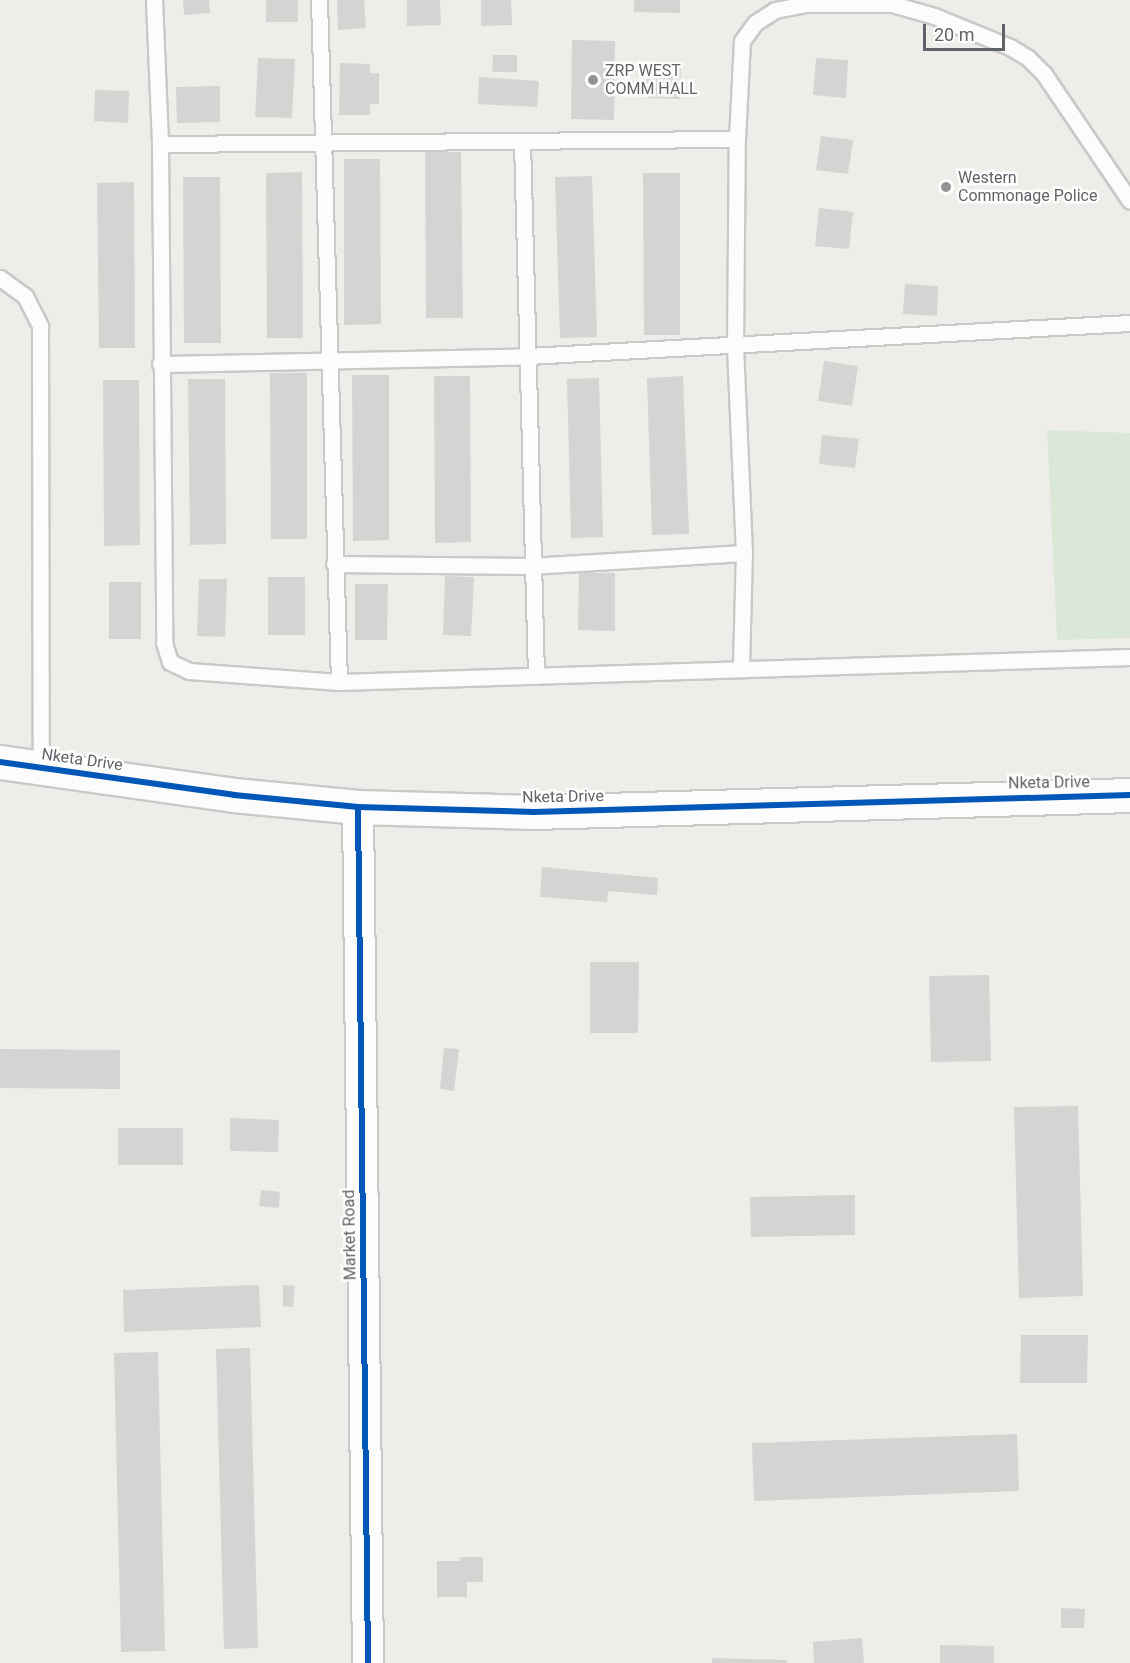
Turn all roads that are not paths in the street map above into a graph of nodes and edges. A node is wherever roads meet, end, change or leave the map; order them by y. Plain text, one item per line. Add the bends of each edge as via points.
1 (154, 0) edge
2 (319, 0) edge
3 (738, 139) junction
4 (522, 141) junction
5 (321, 142) junction
6 (160, 144) junction
7 (1130, 201) edge
8 (0, 278) edge
9 (1130, 323) edge
10 (735, 348) junction
11 (528, 356) junction
12 (328, 358) junction
13 (159, 364) junction
14 (744, 553) junction
15 (334, 564) junction
16 (530, 566) junction
17 (1130, 657) edge
18 (741, 666) junction
19 (536, 676) junction
20 (339, 682) junction
21 (0, 762) edge
22 (41, 768) junction
23 (1130, 795) edge
24 (358, 807) junction
25 (368, 1663) edge

1 - 6 lane
2 - 5 lane
3 - 4 lane
3 - 7 lane via 742,41 754,23 775,10 806,4 892,4 934,16 1028,58 1102,156
3 - 10 lane
4 - 5 lane
4 - 11 lane
5 - 6 lane
5 - 12 lane
6 - 13 lane
8 - 22 lane via 25,296 40,326
9 - 10 lane
10 - 11 lane
10 - 14 lane
11 - 12 lane
11 - 16 lane
12 - 13 lane
12 - 15 lane
13 - 20 lane via 164,643 170,662 189,672
14 - 16 lane
14 - 18 lane
15 - 16 lane
15 - 20 lane
16 - 19 lane
17 - 18 lane
18 - 19 lane
19 - 20 lane
21 - 22 street, Nketa Drive
22 - 24 street, Nketa Drive via 234,795
23 - 24 street, Nketa Drive via 534,812
24 - 25 street, Market Road

